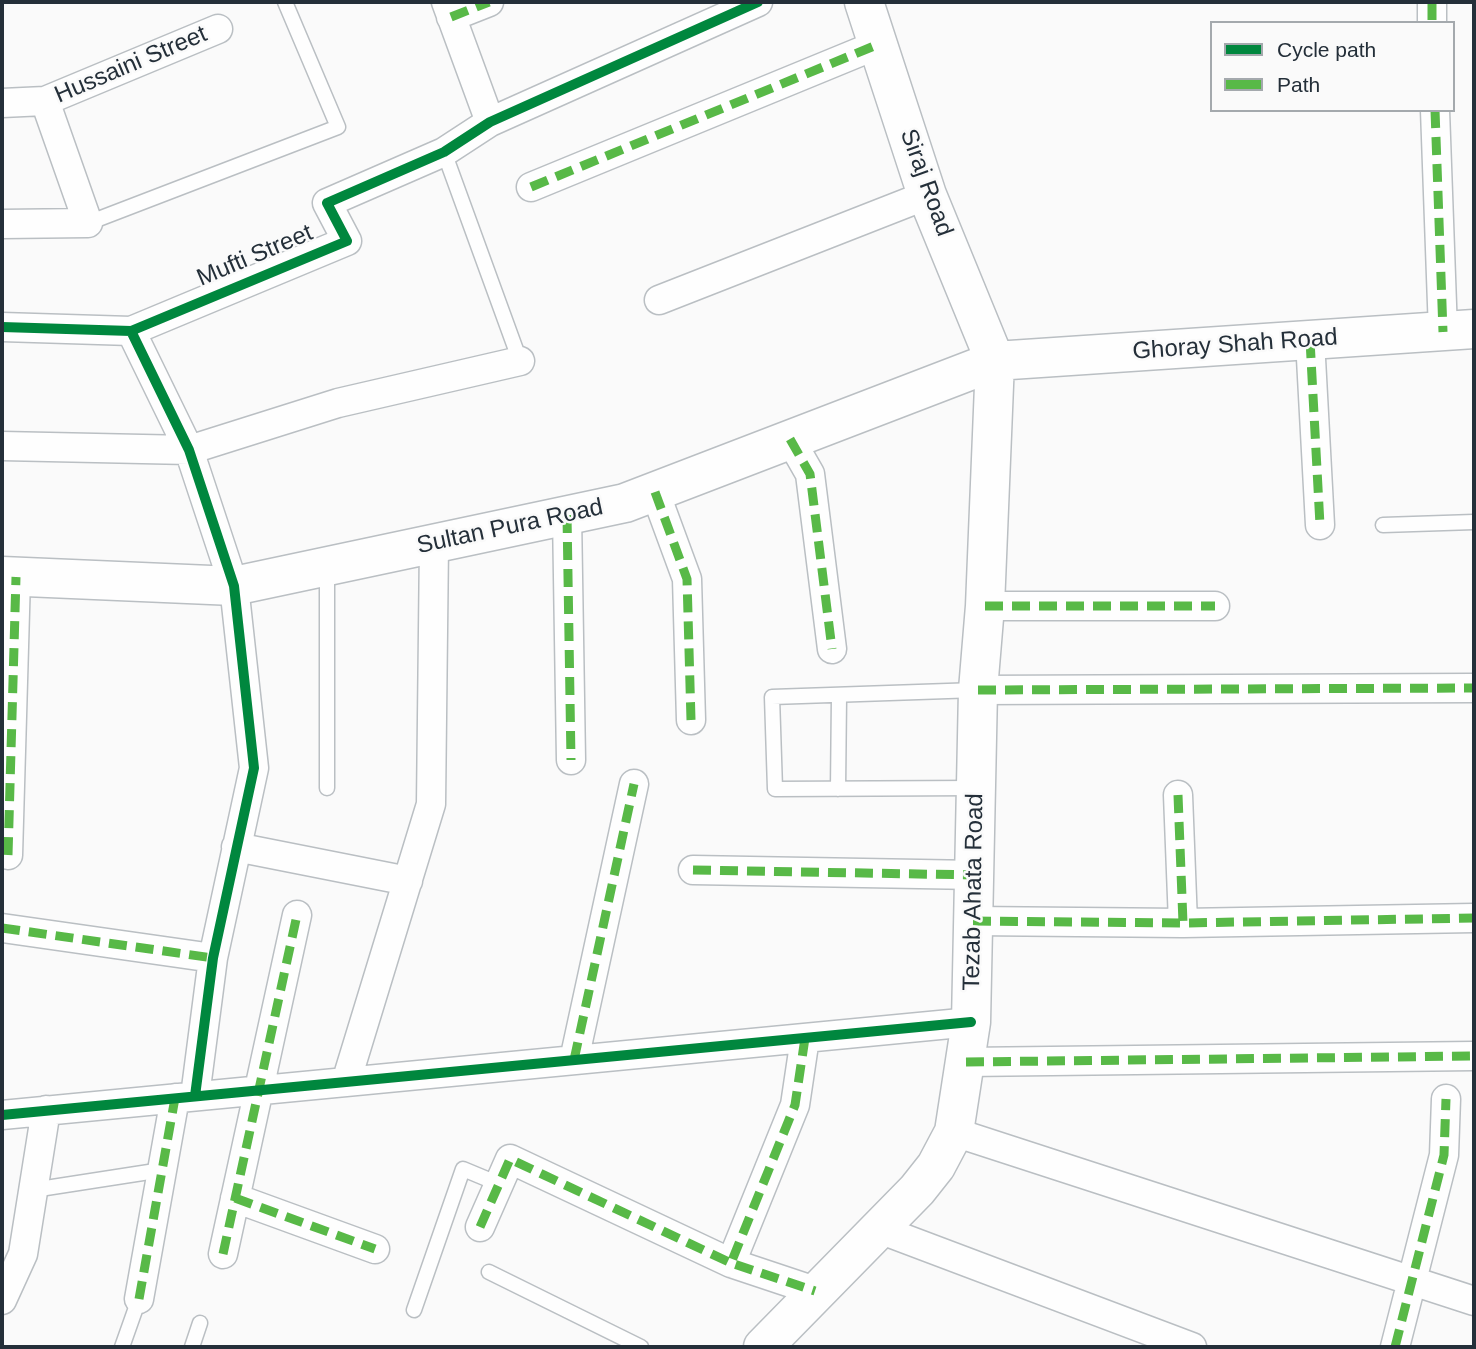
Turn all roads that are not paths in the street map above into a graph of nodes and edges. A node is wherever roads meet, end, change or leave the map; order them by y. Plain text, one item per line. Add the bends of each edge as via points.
1 (285, 2) edge
2 (489, 2) edge
3 (758, 2) edge
4 (864, 2) edge
5 (1432, 2) edge
6 (449, 9) edge
7 (1432, 21) edge
8 (218, 29) dead end
9 (879, 44) junction
10 (45, 101) junction
11 (2, 103) edge
12 (1435, 112) edge
13 (490, 122) junction
14 (443, 152) junction
15 (531, 187) dead end
16 (927, 195) junction
17 (88, 223) junction
18 (2, 224) edge
19 (659, 300) dead end
20 (2, 327) edge
21 (1458, 330) edge
22 (131, 331) junction
23 (1310, 340) junction
24 (995, 361) junction
25 (520, 362) joint
26 (790, 439) junction
27 (2, 446) edge
28 (189, 450) junction
29 (655, 492) junction
30 (566, 515) junction
31 (1474, 522) edge
32 (1321, 525) dead end
33 (1383, 525) dead end
34 (434, 544) junction
35 (327, 566) junction
36 (9, 577) edge
37 (234, 586) junction
38 (985, 606) junction
39 (1215, 606) dead end
40 (832, 649) dead end
41 (1474, 688) edge
42 (978, 690) junction
43 (839, 697) junction
44 (691, 720) dead end
45 (571, 760) dead end
46 (634, 785) dead end
47 (327, 788) dead end
48 (977, 788) junction
49 (838, 789) junction
50 (1178, 795) dead end
51 (236, 847) junction
52 (8, 855) dead end
53 (693, 870) dead end
54 (976, 875) junction
55 (408, 881) junction
56 (298, 915) dead end
57 (1474, 918) edge
58 (972, 921) junction
59 (1183, 923) junction
60 (2, 928) edge
61 (213, 958) junction
62 (971, 1022) junction
63 (805, 1038) junction
64 (1474, 1056) edge
65 (574, 1060) junction
66 (966, 1062) junction
67 (346, 1082) junction
68 (258, 1090) junction
69 (185, 1097) junction
70 (1446, 1099) dead end
71 (46, 1110) junction
72 (2, 1115) edge
73 (954, 1132) junction
74 (162, 1170) junction
75 (499, 1184) junction
76 (33, 1190) junction
77 (235, 1198) junction
78 (480, 1227) dead end
79 (879, 1228) junction
80 (375, 1249) dead end
81 (223, 1254) dead end
82 (731, 1264) junction
83 (489, 1272) dead end
84 (1412, 1283) junction
85 (815, 1291) junction
86 (139, 1299) joint
87 (2, 1300) edge
88 (1474, 1301) edge
89 (414, 1310) dead end
90 (200, 1323) dead end
91 (775, 1344) edge
92 (122, 1347) edge
93 (192, 1347) edge
94 (641, 1347) edge
95 (1192, 1347) edge
96 (1395, 1347) edge

1 - 17 lane via 338,127
2 - 6 street
3 - 13 street, Mufti Street
4 - 9 main road, Siraj Road
5 - 7 street
6 - 13 street
8 - 10 street, Hussaini Street
9 - 15 street
9 - 16 main road, Siraj Road
10 - 11 street, Hussaini Street
10 - 17 street
12 - 21 street
13 - 14 street, Mufti Street
14 - 22 street, Mufti Street via 327,203 346,241
14 - 25 lane
16 - 19 street
16 - 24 main road, Siraj Road
17 - 18 street
20 - 22 street, Mufti Street
21 - 23 main road, Ghoray Shah Road
22 - 28 street
23 - 24 main road, Ghoray Shah Road
23 - 32 street
24 - 26 main road, Sultan Pura Road
24 - 38 main road, Tezab Ahata Road
25 - 28 street via 338,403
26 - 29 main road, Sultan Pura Road
26 - 40 street via 810,474
27 - 28 street
28 - 37 street
29 - 30 main road, Sultan Pura Road
29 - 44 street via 687,579
30 - 34 main road, Sultan Pura Road
30 - 45 street
31 - 33 lane
34 - 35 main road, Sultan Pura Road
34 - 55 street via 432,804
35 - 37 main road, Sultan Pura Road
35 - 47 lane
36 - 37 main road, Sultan Pura Road
36 - 52 street
37 - 51 street via 254,768
38 - 39 street
38 - 42 main road, Tezab Ahata Road
41 - 42 street
42 - 43 lane
42 - 48 main road, Tezab Ahata Road
43 - 49 lane
43 - 49 lane via 772,697 775,789
46 - 65 street
48 - 49 lane
48 - 54 main road, Tezab Ahata Road
50 - 59 street
51 - 55 street
51 - 61 street
53 - 54 street
54 - 58 main road, Tezab Ahata Road
55 - 67 street
56 - 68 street
57 - 59 street
58 - 59 street
58 - 62 main road, Tezab Ahata Road
60 - 61 street
61 - 69 street
62 - 63 street
62 - 66 main road, Tezab Ahata Road
63 - 65 street
63 - 82 street via 795,1105
64 - 66 street
65 - 67 street
66 - 73 main road, Tezab Ahata Road
67 - 68 street
68 - 69 street
68 - 77 street
69 - 71 street
69 - 74 street
70 - 84 street via 1444,1155
71 - 72 street
71 - 76 street
73 - 79 main road, Tezab Ahata Road via 936,1167
73 - 84 street
74 - 76 lane
74 - 86 street
75 - 78 street
75 - 82 street via 510,1159
75 - 89 lane via 463,1169
76 - 87 street via 23,1254
77 - 80 street
77 - 81 street
79 - 85 main road, Tezab Ahata Road
79 - 95 street
82 - 85 street
83 - 94 lane
84 - 88 street
84 - 96 street
85 - 91 main road, Tezab Ahata Road
86 - 92 lane
90 - 93 lane

